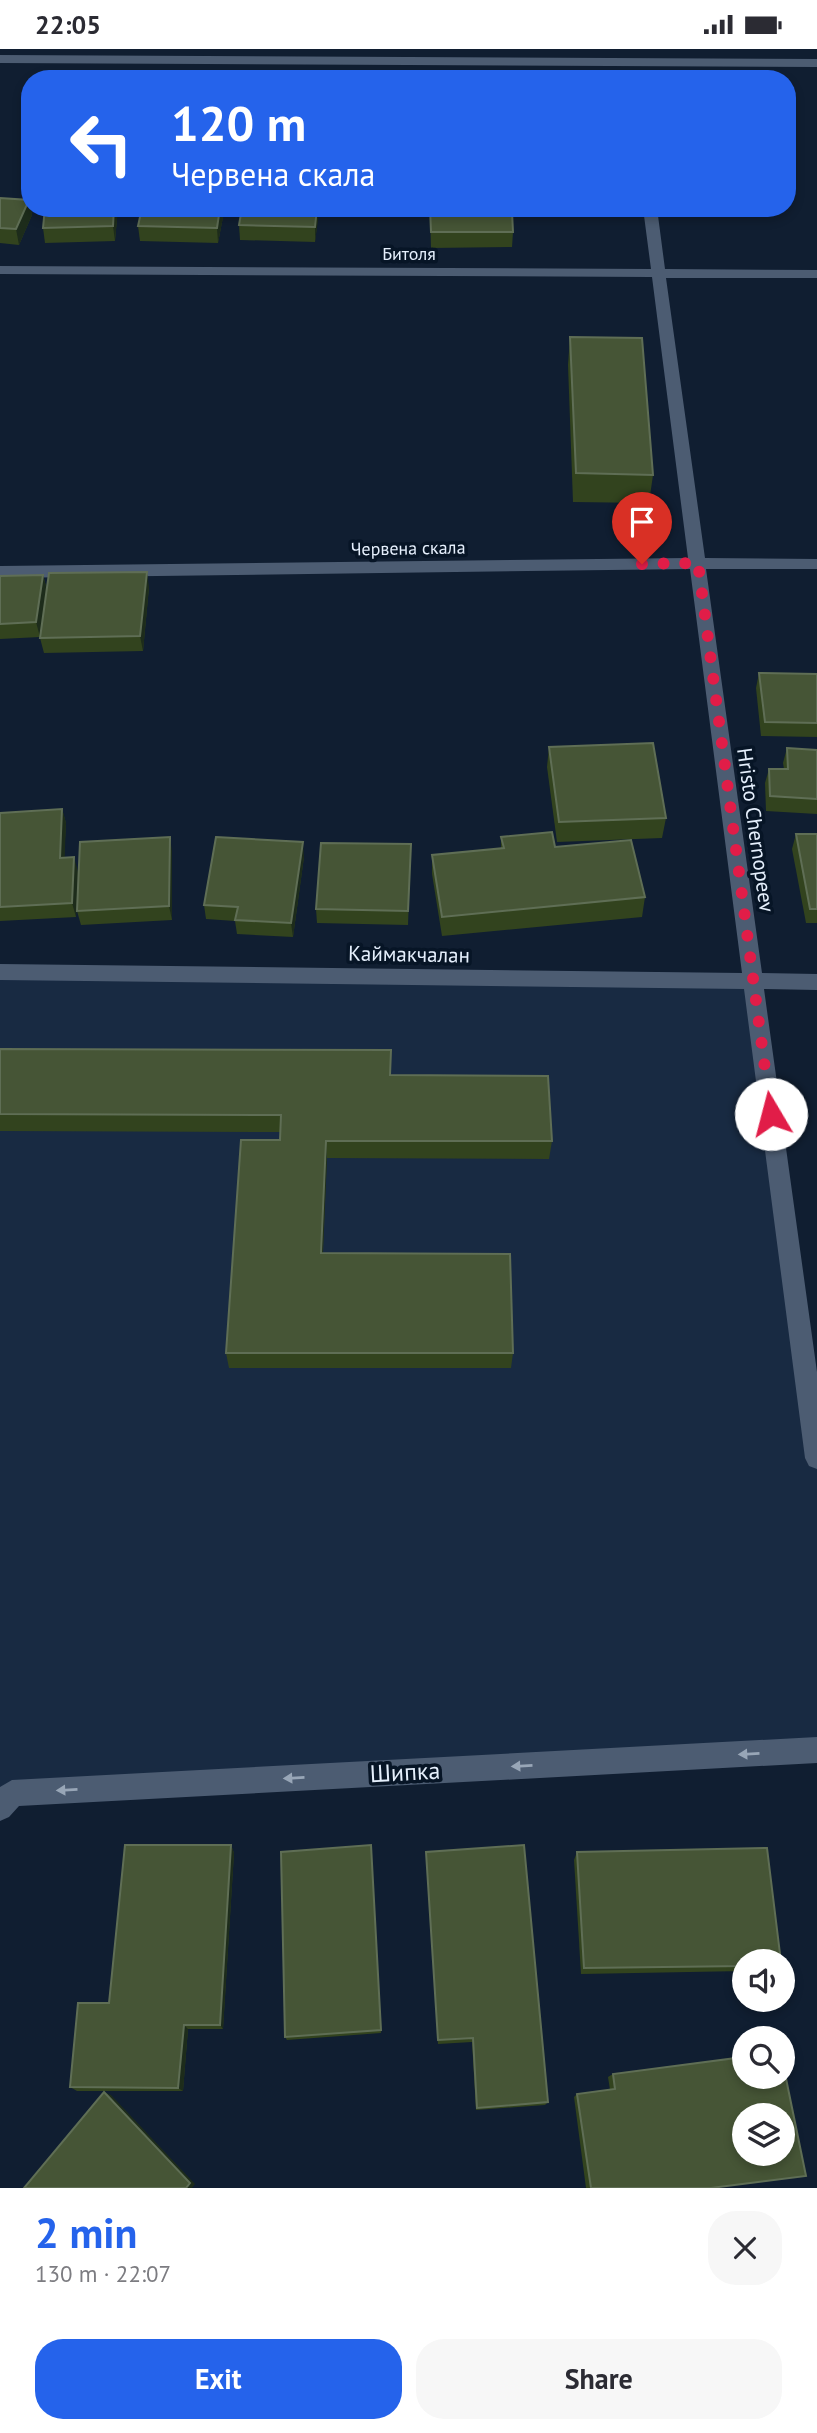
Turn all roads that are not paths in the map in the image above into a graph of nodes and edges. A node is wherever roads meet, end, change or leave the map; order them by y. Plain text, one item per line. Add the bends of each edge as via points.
1 (629, 55) edge
2 (0, 59) edge
3 (817, 63) edge
4 (651, 217) edge
5 (0, 270) edge
6 (659, 273) junction
7 (817, 274) edge
8 (698, 563) junction
9 (817, 565) edge
10 (0, 572) edge
11 (0, 972) edge
12 (753, 982) junction
13 (817, 982) edge
14 (817, 1458) edge
15 (817, 1750) edge
16 (0, 1808) edge

1 - 2 street
1 - 3 street
4 - 6 street, Hristo Chernopeev
5 - 6 street, Битоля
6 - 7 street, Битоля
6 - 8 street, Hristo Chernopeev
8 - 9 street, Червена скала
8 - 10 street, Червена скала
8 - 12 street, Hristo Chernopeev
11 - 12 street, Каймакчалан
12 - 13 street, Каймакчалан
12 - 14 street, Hristo Chernopeev
15 -> 16 street, Шипка via 12,1793

